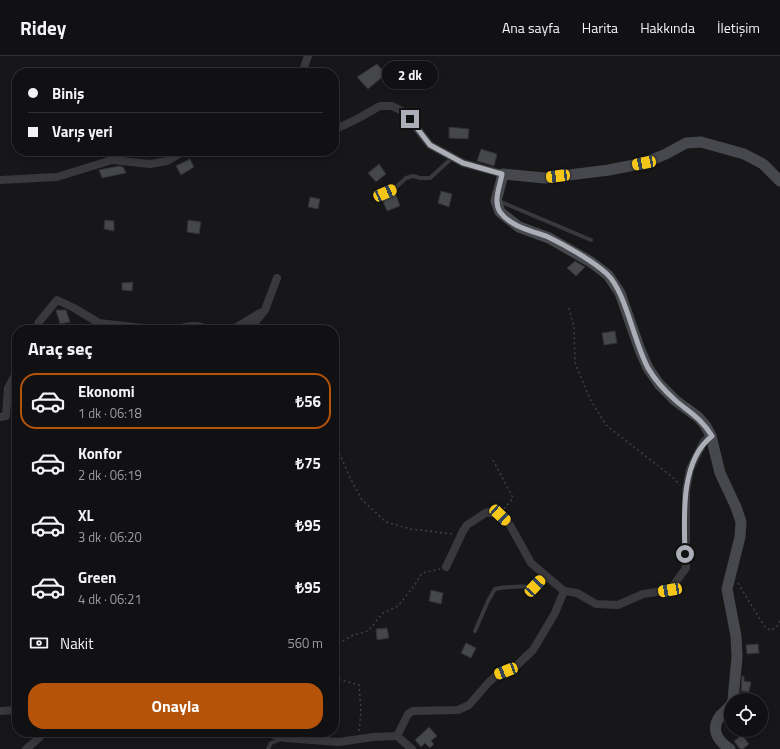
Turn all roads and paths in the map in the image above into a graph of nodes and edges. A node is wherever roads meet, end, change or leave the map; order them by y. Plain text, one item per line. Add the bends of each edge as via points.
1 (308, 56) edge
2 (304, 68) edge
3 (339, 127) edge
4 (176, 156) edge
5 (452, 157) junction
6 (502, 174) junction
7 (0, 180) edge
8 (780, 181) edge
9 (376, 197) dead end
10 (496, 200) junction
11 (591, 240) dead end
12 (277, 278) dead end
13 (569, 308) dead end
14 (265, 310) junction
15 (38, 325) edge
16 (116, 325) edge
17 (240, 325) edge
18 (252, 325) edge
19 (12, 380) edge
20 (0, 417) edge
21 (712, 436) junction
22 (339, 452) edge
23 (493, 460) dead end
24 (686, 491) junction
25 (500, 515) junction
26 (461, 535) junction
27 (446, 567) joint
28 (732, 573) junction
29 (545, 575) junction
30 (564, 591) junction
31 (780, 620) edge
32 (475, 631) dead end
33 (339, 643) edge
34 (339, 680) edge
35 (734, 693) edge
36 (12, 710) edge
37 (0, 711) edge
38 (724, 713) edge
39 (398, 736) junction
40 (40, 737) edge
41 (281, 737) edge
42 (284, 738) junction
43 (358, 739) junction
44 (338, 745) edge
45 (26, 749) edge
46 (268, 749) edge
47 (412, 749) edge
48 (730, 749) edge

1 - 2 street
3 - 5 street via 380,106 392,106 404,112 430,145
4 - 7 street via 167,161 150,164 112,160 57,177
5 - 6 street via 463,163
5 - 9 lane via 430,178 406,178 394,190
6 - 8 street via 545,178 609,170 644,163 686,143 701,142 744,154 763,164
6 - 10 street
10 - 11 lane
10 - 21 street via 500,212 519,227 549,238 608,275 620,294 648,368 659,384 698,417
12 - 14 street
13 - 24 path via 574,326 574,363 590,399 606,425 671,476
14 - 17 street
14 - 18 street
15 - 16 street via 57,300 99,323
19 - 20 street via 8,388 6,416
21 - 24 street via 704,442 690,469
21 - 28 street via 720,473 741,522
22 - 26 path via 362,500 386,522 411,529
23 - 25 path via 513,498
24 - 30 street via 686,568 670,590 643,594 618,605 596,604 577,593
25 - 26 street via 487,512 467,525
25 - 29 street via 510,524 531,562
26 - 27 street
27 - 33 path via 422,573 398,606 383,614 368,631 353,635
28 - 31 path via 764,626 770,630 776,628
28 - 35 street via 728,589 736,636
29 - 30 street
29 - 32 lane via 535,586 507,586 495,589
30 - 39 street via 555,613 533,650 514,668 498,674 470,705 458,710 408,714
34 - 43 path via 359,686 361,711
36 - 37 street
38 - 48 street via 715,725 716,733 721,743
39 - 43 street
39 - 47 street
40 - 45 street
41 - 42 street
42 - 44 street
42 - 46 lane via 271,743
43 - 44 street

